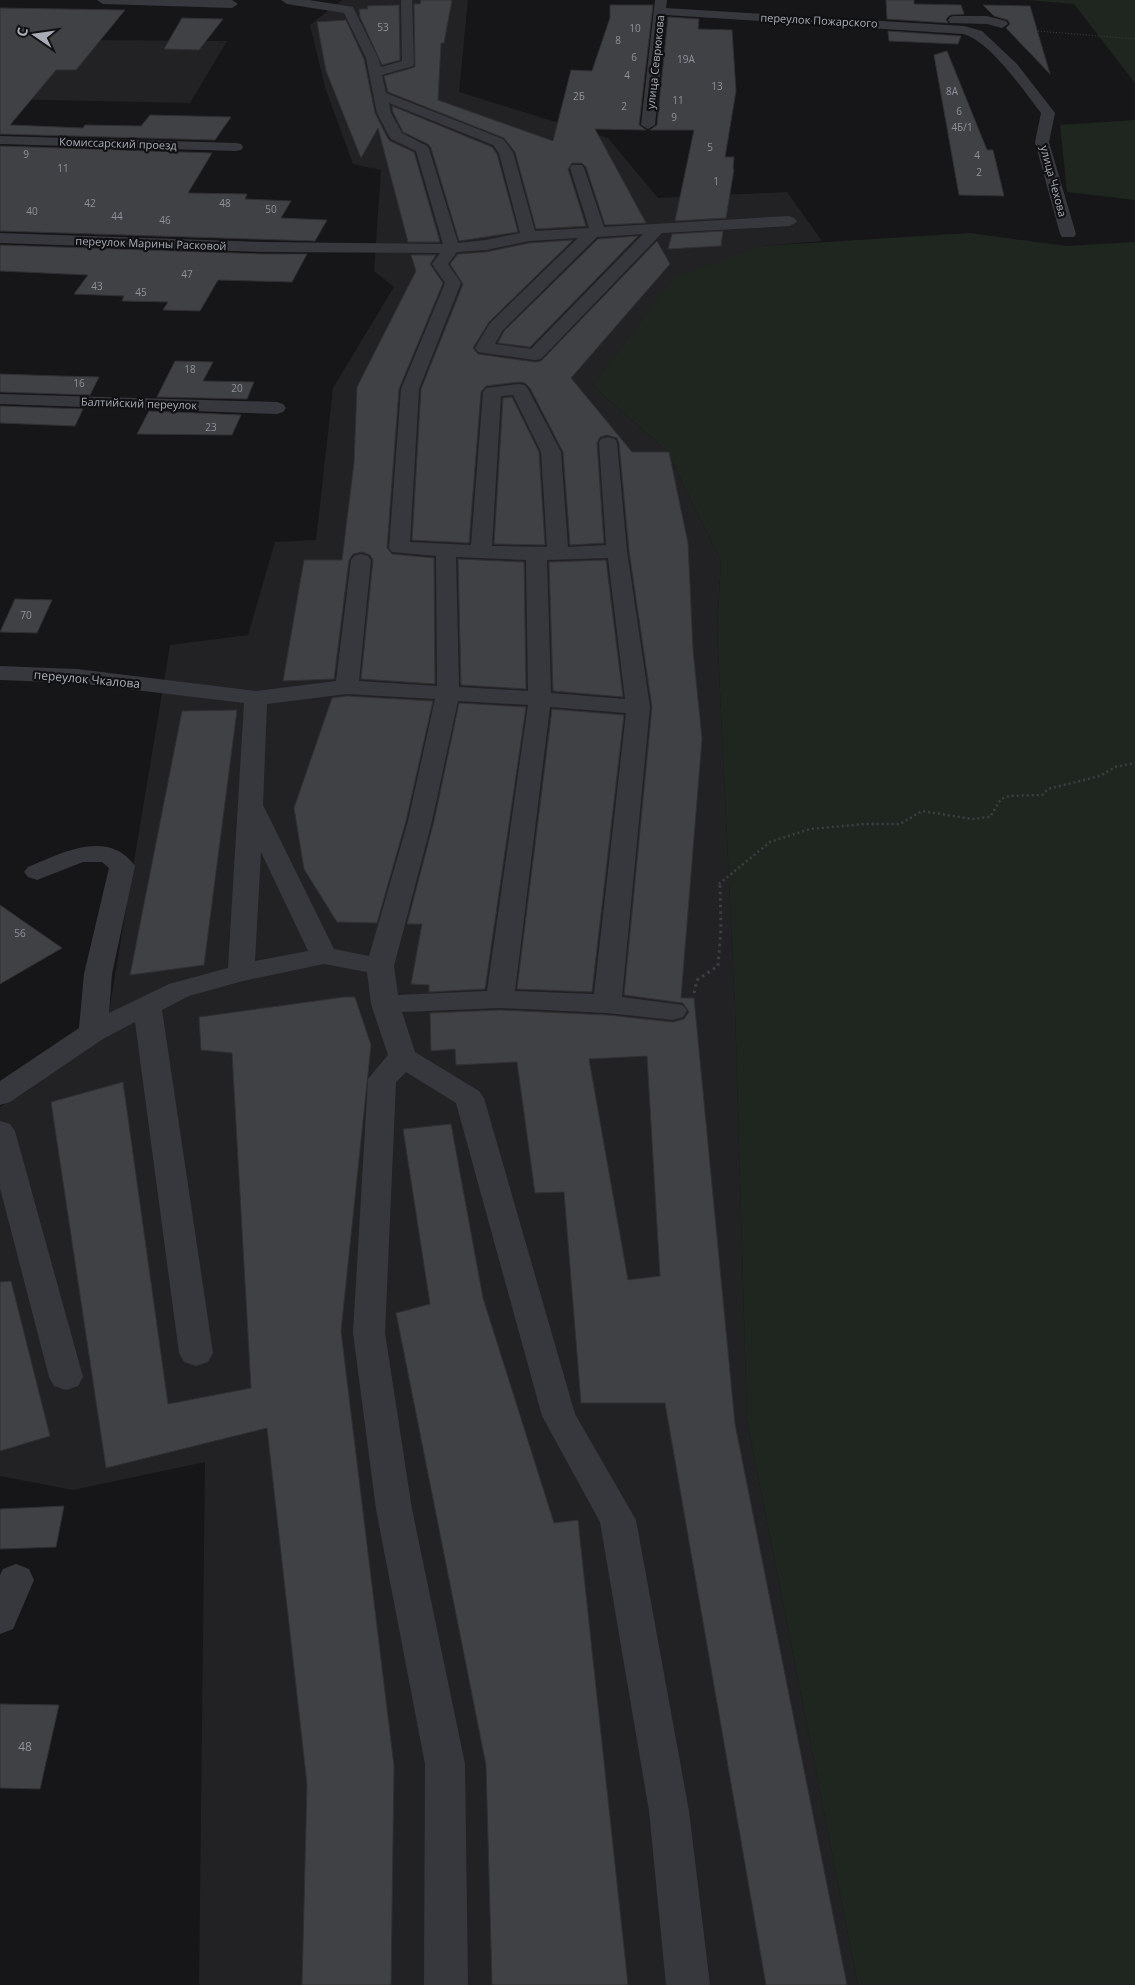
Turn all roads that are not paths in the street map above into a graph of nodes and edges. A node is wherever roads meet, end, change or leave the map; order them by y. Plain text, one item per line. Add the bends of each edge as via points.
1 (104, 0) edge
2 (287, 0) edge
3 (407, 2) dead end
4 (232, 4) dead end
5 (661, 6) edge
6 (1002, 24) dead end
7 (928, 27) junction
8 (978, 34) joint
9 (375, 73) junction
10 (380, 95) junction
11 (648, 125) dead end
12 (0, 140) edge
13 (236, 147) dead end
14 (577, 168) dead end
15 (789, 221) dead end
16 (657, 229) junction
17 (595, 233) junction
18 (1068, 234) dead end
19 (529, 236) junction
20 (0, 238) edge
21 (452, 248) junction
22 (0, 399) edge
23 (278, 408) dead end
24 (608, 443) dead end
25 (446, 551) junction
26 (617, 551) junction
27 (481, 552) junction
28 (547, 554) junction
29 (361, 560) dead end
30 (0, 673) edge
31 (347, 686) junction
32 (448, 693) junction
33 (256, 698) junction
34 (540, 699) junction
35 (638, 707) junction
36 (251, 805) junction
37 (37, 872) dead end
38 (324, 956) junction
39 (380, 966) junction
40 (240, 973) junction
41 (500, 999) junction
42 (385, 1004) junction
43 (607, 1004) junction
44 (147, 1005) junction
45 (673, 1011) road end
46 (93, 1032) junction
47 (403, 1057) junction
48 (0, 1095) edge
49 (0, 1131) edge
50 (196, 1352) dead end
51 (66, 1377) dead end
52 (16, 1580) dead end
53 (0, 1618) edge
54 (446, 1985) edge
55 (688, 1985) edge

1 - 4 street
2 - 9 street via 349,10 372,58
3 - 9 street via 408,63
5 - 7 street, переулок Пожарского via 880,20
5 - 11 street, улица Севрюкова
6 - 7 street via 987,20 941,20 929,21
7 - 8 street, переулок Пожарского
8 - 18 street, улица Чехова via 1012,67 1048,113 1042,142
9 - 10 street
10 - 19 street via 498,142 506,152
10 - 21 street via 384,113 396,136 422,149
12 - 13 street, Комиссарский проезд
14 - 17 street
15 - 16 street, переулок Марины Расковой
16 - 17 street, переулок Марины Расковой
16 - 17 street via 535,355 484,348 496,327
17 - 19 street, переулок Марины Расковой
19 - 21 street, переулок Марины Расковой via 504,243
20 - 21 street, переулок Марины Расковой via 301,248
21 - 25 street via 440,264 453,283 410,389 399,548
22 - 23 street, Балтийский переулок
24 - 26 street
25 - 27 street
25 - 32 street
26 - 28 street
26 - 35 street
27 - 28 street
27 - 28 street via 492,392 519,389 551,452
28 - 34 street
29 - 31 street
30 - 33 street, переулок Чкалова via 77,676
31 - 32 street, переулок Чкалова
31 - 33 street, переулок Чкалова
32 - 34 street, переулок Чкалова
32 - 39 street via 420,821
33 - 36 street
34 - 35 street, переулок Чкалова
34 - 41 street
35 - 43 street
36 - 38 street
36 - 40 street
37 - 46 street via 80,855 108,854 122,866 98,974
38 - 39 street
38 - 40 street
39 - 42 street
40 - 44 street via 179,990
41 - 42 street
41 - 43 street
42 - 47 street
43 - 45 street
44 - 46 street
44 - 50 street
46 - 48 street
47 - 54 street via 382,1079 370,1333 394,1509 445,1764
47 - 55 street via 469,1098 559,1416 618,1520 669,1811
49 - 51 street
52 - 53 street

